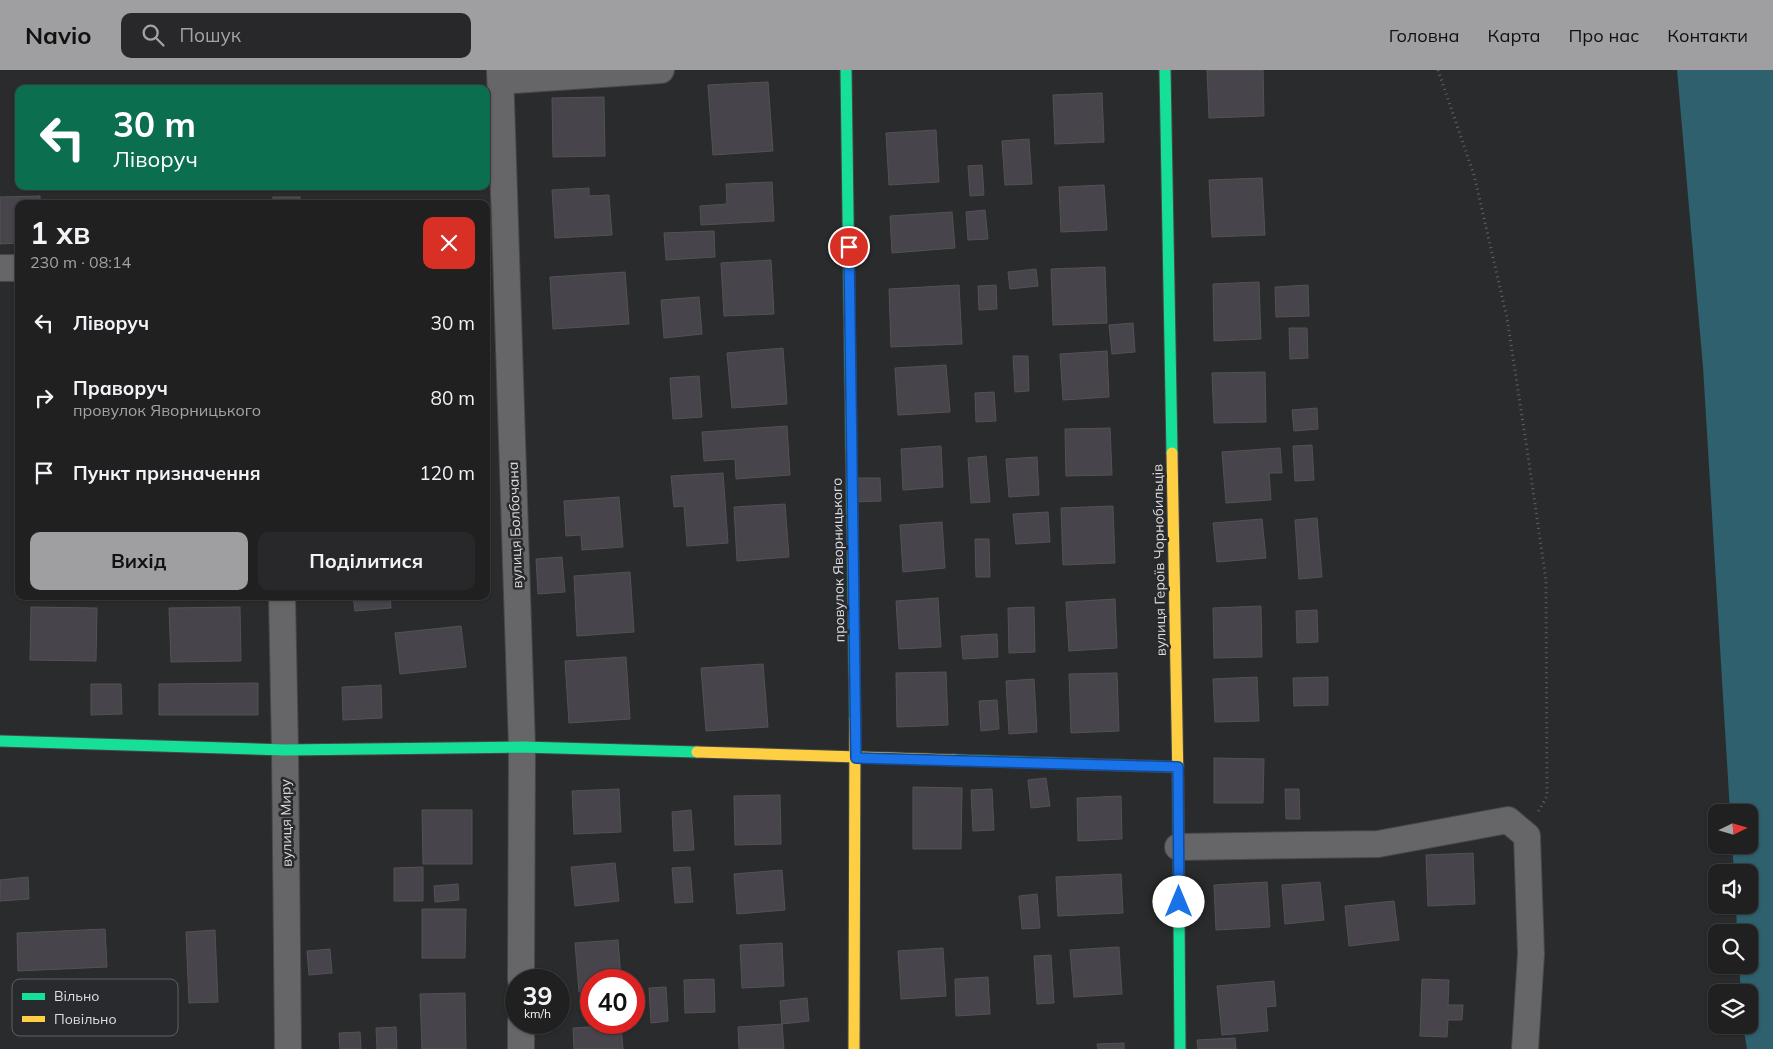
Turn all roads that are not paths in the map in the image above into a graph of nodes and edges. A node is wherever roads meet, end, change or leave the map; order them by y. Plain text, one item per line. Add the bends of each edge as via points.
1 (661, 70) edge
2 (846, 70) edge
3 (1165, 70) edge
4 (500, 76) edge
5 (0, 268) edge
6 (15, 268) edge
7 (282, 600) edge
8 (0, 742) edge
9 (522, 747) junction
10 (285, 750) junction
11 (856, 758) junction
12 (1178, 767) junction
13 (1178, 847) junction
14 (521, 969) edge
15 (521, 1034) edge
16 (288, 1049) edge
17 (521, 1049) edge
18 (854, 1049) edge
19 (1180, 1049) edge
20 (1525, 1049) edge

1 - 4 street
2 - 11 street, провулок Яворницького
3 - 12 street, вулиця Героїв Чорнобильців
4 - 9 street, вулиця Болбочана
5 - 6 street
7 - 10 street, вулиця Миру
8 - 10 street
9 - 10 street
9 - 11 street
9 - 14 street, вулиця Болбочана
10 - 16 street, вулиця Миру
11 - 12 street
11 - 18 street, провулок Яворницького
12 - 13 street, вулиця Героїв Чорнобильців
13 - 19 street, вулиця Героїв Чорнобильців
13 - 20 street via 1378,844 1508,820 1527,836 1531,954
15 - 17 street

